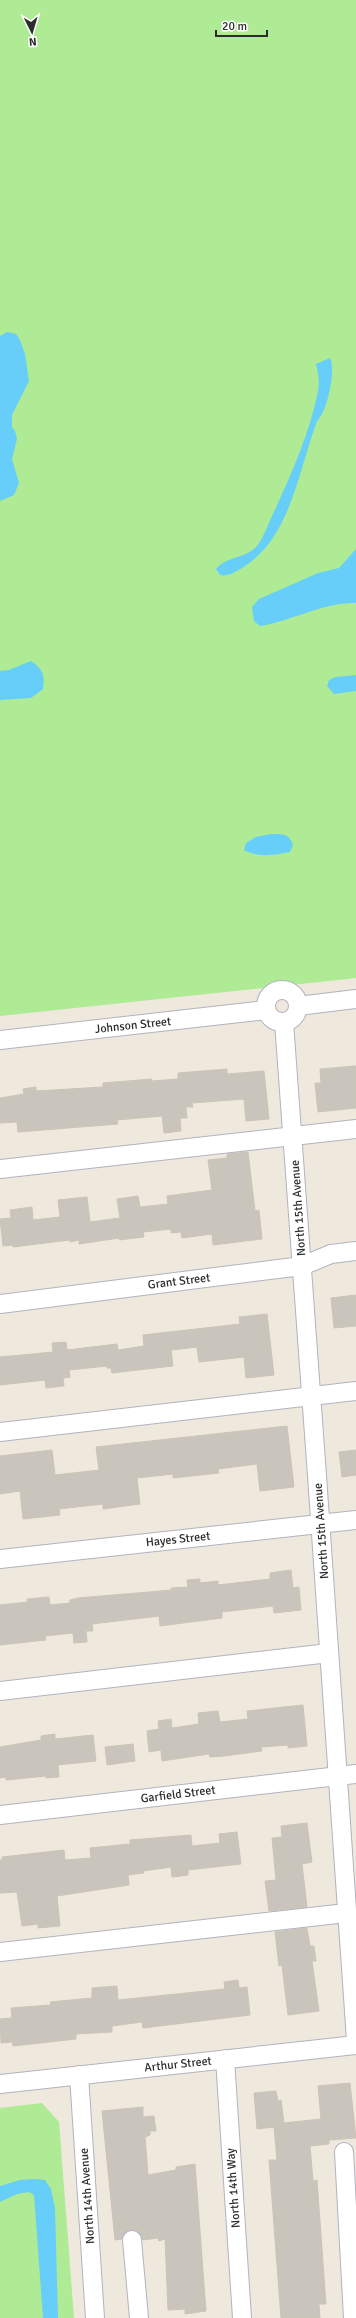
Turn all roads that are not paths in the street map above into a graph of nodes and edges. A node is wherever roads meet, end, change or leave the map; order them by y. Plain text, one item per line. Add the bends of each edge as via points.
1 (356, 1000) edge
2 (298, 1006) junction
3 (266, 1010) junction
4 (284, 1022) junction
5 (0, 1040) edge
6 (356, 1129) edge
7 (293, 1137) junction
8 (0, 1170) edge
9 (356, 1251) edge
10 (302, 1266) junction
11 (0, 1304) edge
12 (356, 1391) edge
13 (312, 1396) junction
14 (0, 1432) edge
15 (356, 1520) edge
16 (322, 1524) junction
17 (0, 1559) edge
18 (329, 1653) junction
19 (0, 1691) edge
20 (356, 1774) edge
21 (336, 1776) junction
22 (0, 1815) edge
23 (346, 1913) junction
24 (0, 1952) edge
25 (356, 2040) edge
26 (356, 2045) edge
27 (225, 2059) junction
28 (79, 2075) junction
29 (0, 2084) edge
30 (344, 2152) dead end
31 (350, 2171) edge
32 (132, 2240) dead end
33 (96, 2318) edge
34 (139, 2318) edge
35 (242, 2318) edge
36 (353, 2318) edge

1 - 2 street
2 - 3 street via 293,994 279,990 267,999
2 - 4 street via 296,1015
3 - 4 street via 271,1018
3 - 5 street, Johnson Street
4 - 7 street, North 15th Avenue
6 - 7 street
7 - 8 street
7 - 10 street, North 15th Avenue
9 - 10 street, Grant Street via 330,1254
10 - 11 street, Grant Street
10 - 13 street, North 15th Avenue
12 - 13 street
13 - 14 street
13 - 16 street, North 15th Avenue
15 - 16 street, Hayes Street
16 - 17 street, Hayes Street
16 - 18 street, North 15th Avenue
18 - 19 street
18 - 21 street, North 15th Avenue
20 - 21 street, Garfield Street
21 - 22 street, Garfield Street
21 - 23 street, North 15th Avenue
23 - 24 street
23 - 25 street, North 15th Avenue
26 - 27 street, Arthur Street
27 - 28 street, Arthur Street
27 - 35 street, North 14th Way
28 - 29 street, Arthur Street
28 - 33 street, North 14th Avenue
30 - 31 street
31 - 36 street
32 - 34 street

